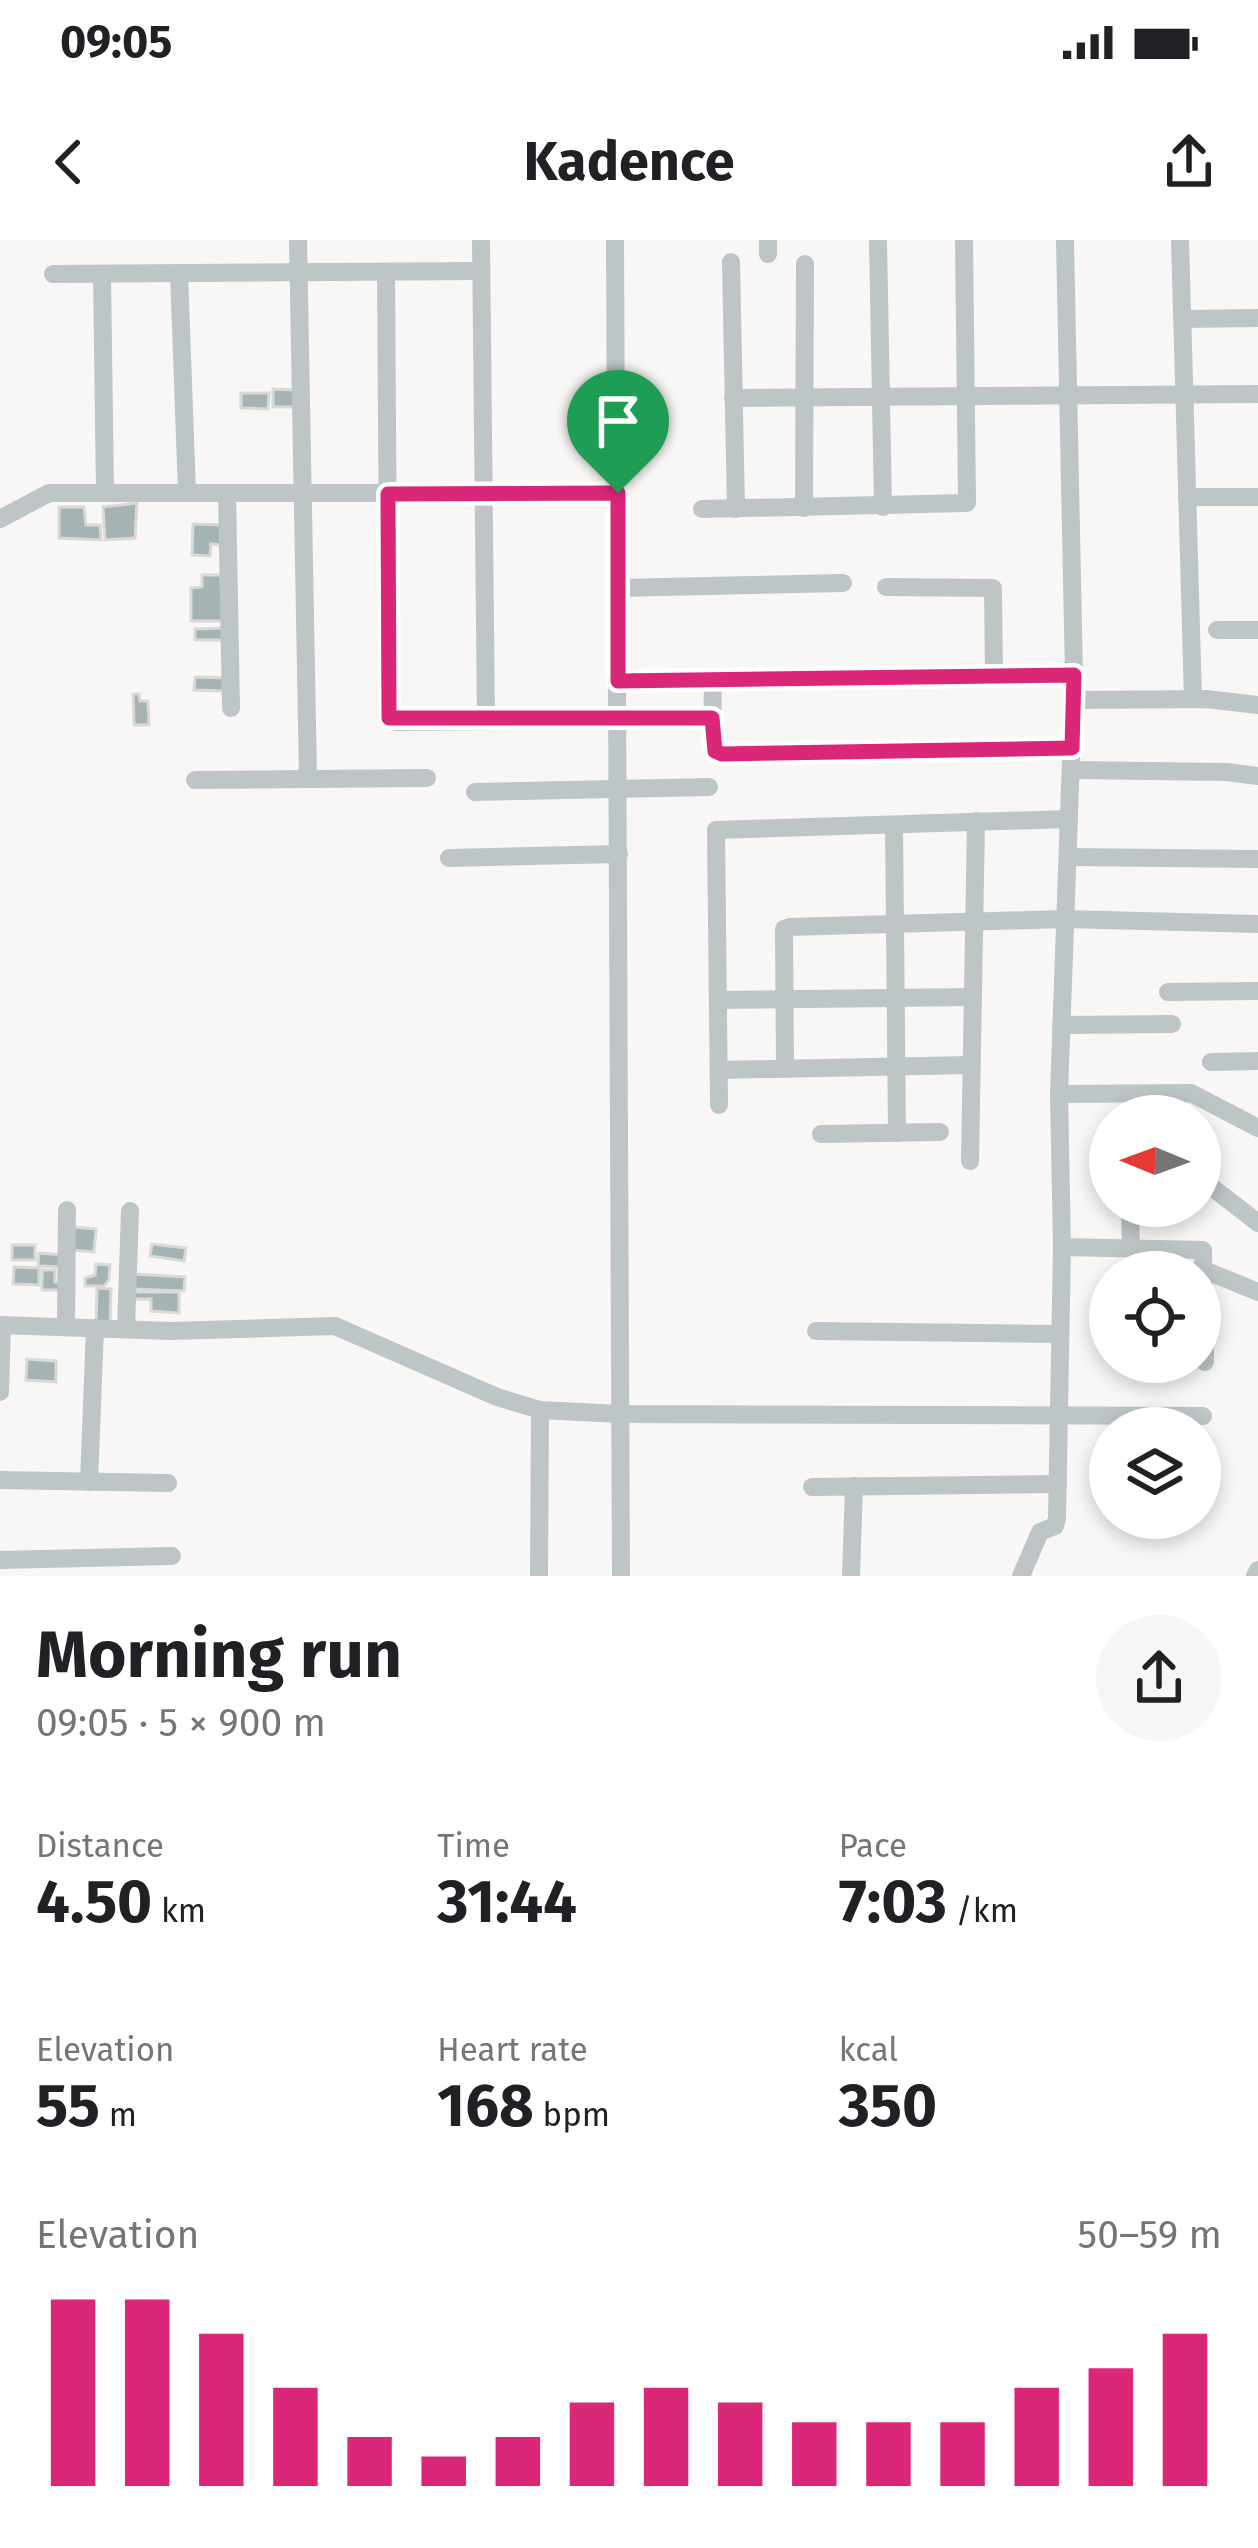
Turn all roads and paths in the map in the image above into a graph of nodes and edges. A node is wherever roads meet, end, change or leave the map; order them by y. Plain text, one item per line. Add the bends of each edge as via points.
1 (298, 240) edge
2 (481, 240) edge
3 (615, 240) edge
4 (878, 240) edge
5 (964, 240) edge
6 (1065, 240) edge
7 (1180, 240) edge
8 (731, 262) dead end
9 (805, 264) dead end
10 (481, 271) junction
11 (298, 272) junction
12 (386, 272) junction
13 (179, 273) junction
14 (53, 274) dead end
15 (102, 274) junction
16 (1258, 318) edge
17 (1182, 319) junction
18 (1258, 394) edge
19 (1184, 396) junction
20 (1066, 397) junction
21 (734, 398) junction
22 (804, 398) junction
23 (881, 398) junction
24 (968, 398) junction
25 (105, 493) junction
26 (187, 493) junction
27 (227, 493) junction
28 (618, 493) junction
29 (300, 494) junction
30 (388, 494) junction
31 (484, 494) junction
32 (1187, 497) junction
33 (1258, 497) edge
34 (883, 507) junction
35 (804, 508) junction
36 (702, 509) dead end
37 (736, 509) junction
38 (0, 519) edge
39 (843, 583) dead end
40 (886, 586) dead end
41 (618, 588) junction
42 (1216, 630) dead end
43 (1258, 630) edge
44 (1074, 675) junction
45 (994, 676) junction
46 (713, 680) junction
47 (618, 681) junction
48 (1193, 699) junction
49 (1073, 700) junction
50 (1258, 705) edge
51 (231, 708) dead end
52 (712, 718) junction
53 (618, 719) junction
54 (486, 720) junction
55 (1072, 748) junction
56 (1071, 770) junction
57 (1258, 776) edge
58 (427, 778) dead end
59 (308, 779) junction
60 (195, 780) dead end
61 (710, 787) dead end
62 (619, 788) junction
63 (475, 792) dead end
64 (1069, 819) junction
65 (976, 821) junction
66 (894, 825) junction
67 (619, 854) junction
68 (1068, 857) junction
69 (449, 858) dead end
70 (1258, 859) edge
71 (1065, 919) junction
72 (974, 922) junction
73 (1258, 923) edge
74 (895, 925) junction
75 (1168, 992) dead end
76 (1258, 992) edge
77 (973, 997) junction
78 (896, 998) junction
79 (784, 999) junction
80 (718, 1000) junction
81 (1172, 1024) dead end
82 (1061, 1025) junction
83 (1258, 1061) edge
84 (1211, 1062) dead end
85 (971, 1065) junction
86 (785, 1066) junction
87 (896, 1066) junction
88 (719, 1070) junction
89 (1126, 1093) joint
90 (1059, 1094) junction
91 (719, 1105) dead end
92 (1258, 1128) edge
93 (940, 1132) dead end
94 (897, 1133) junction
95 (821, 1134) dead end
96 (970, 1162) dead end
97 (1221, 1194) edge
98 (67, 1210) dead end
99 (130, 1211) dead end
100 (1258, 1223) edge
101 (1130, 1227) edge
102 (1062, 1247) junction
103 (1131, 1248) junction
104 (1204, 1251) edge
105 (1221, 1277) edge
106 (1258, 1292) edge
107 (1, 1325) edge
108 (66, 1327) junction
109 (94, 1328) junction
110 (126, 1330) junction
111 (816, 1331) dead end
112 (1060, 1334) junction
113 (0, 1392) edge
114 (540, 1410) junction
115 (620, 1414) junction
116 (1060, 1414) junction
117 (1089, 1414) edge
118 (0, 1480) edge
119 (89, 1482) junction
120 (168, 1483) dead end
121 (1058, 1484) junction
122 (812, 1486) dead end
123 (854, 1486) junction
124 (172, 1556) dead end
125 (0, 1560) edge
126 (539, 1576) edge
127 (621, 1576) edge
128 (851, 1576) edge
129 (1021, 1576) edge

1 - 11 street
2 - 10 street
3 - 28 street
4 - 23 street
5 - 24 street
6 - 20 street
7 - 17 street
8 - 21 street
9 - 22 street
10 - 12 street
10 - 31 street
11 - 12 street
11 - 13 street
11 - 29 street
12 - 30 street
13 - 15 street
13 - 26 street
14 - 15 street
15 - 25 street
16 - 17 street
17 - 19 street
18 - 19 street
19 - 20 street
19 - 32 street
20 - 24 street
20 - 44 street
21 - 22 street
21 - 37 street
22 - 23 street
22 - 35 street
23 - 24 street
23 - 34 street
24 - 34 street via 970,500
25 - 26 street
25 - 38 street via 49,493
26 - 27 street
27 - 29 street
27 - 51 street
28 - 31 street
28 - 41 street
29 - 30 street
29 - 59 street
30 - 31 street
30 - 54 street via 389,718
31 - 54 street
32 - 33 street
32 - 48 street
34 - 35 street
35 - 37 street
36 - 37 street
39 - 41 street
40 - 45 street via 993,588
41 - 47 street
42 - 43 street
44 - 45 street
44 - 49 street
45 - 46 street
46 - 47 street
46 - 52 street
47 - 53 street
48 - 49 street
48 - 50 street
49 - 55 street
52 - 53 street
52 - 55 street via 712,743 722,754
53 - 54 street
53 - 62 street
55 - 56 street
56 - 57 street
56 - 64 street
58 - 59 street
59 - 60 street
61 - 62 street
62 - 63 street
62 - 67 street
64 - 65 street
64 - 68 street
65 - 66 street
65 - 72 street
66 - 74 street
66 - 80 street via 716,830
67 - 69 street
67 - 115 street
68 - 70 street
68 - 71 street
71 - 72 street
71 - 73 street
71 - 82 street
72 - 74 street
72 - 77 street
74 - 78 street
74 - 79 street via 784,929
75 - 76 street
77 - 78 street
77 - 85 street
78 - 79 street
78 - 87 street
79 - 80 street
79 - 86 street
80 - 88 street
81 - 82 street
82 - 90 street
83 - 84 street
85 - 87 street
85 - 96 street
86 - 87 street
86 - 88 street
87 - 94 street
88 - 91 street
89 - 90 street
89 - 92 street via 1191,1093
90 - 102 street
93 - 94 street
94 - 95 street
97 - 100 street
98 - 108 street
99 - 110 street
101 - 103 street
102 - 103 street
102 - 112 street
103 - 104 street
105 - 106 street
107 - 108 street
107 - 113 street
108 - 109 street
109 - 110 street
109 - 119 street
110 - 114 street via 335,1326
111 - 112 street
112 - 116 street
114 - 115 street
114 - 126 street
115 - 116 street
115 - 127 street
116 - 117 street
116 - 121 street
118 - 119 street
119 - 120 street
121 - 123 street
121 - 129 street via 1057,1522 1040,1532
122 - 123 street
123 - 128 street
124 - 125 street

